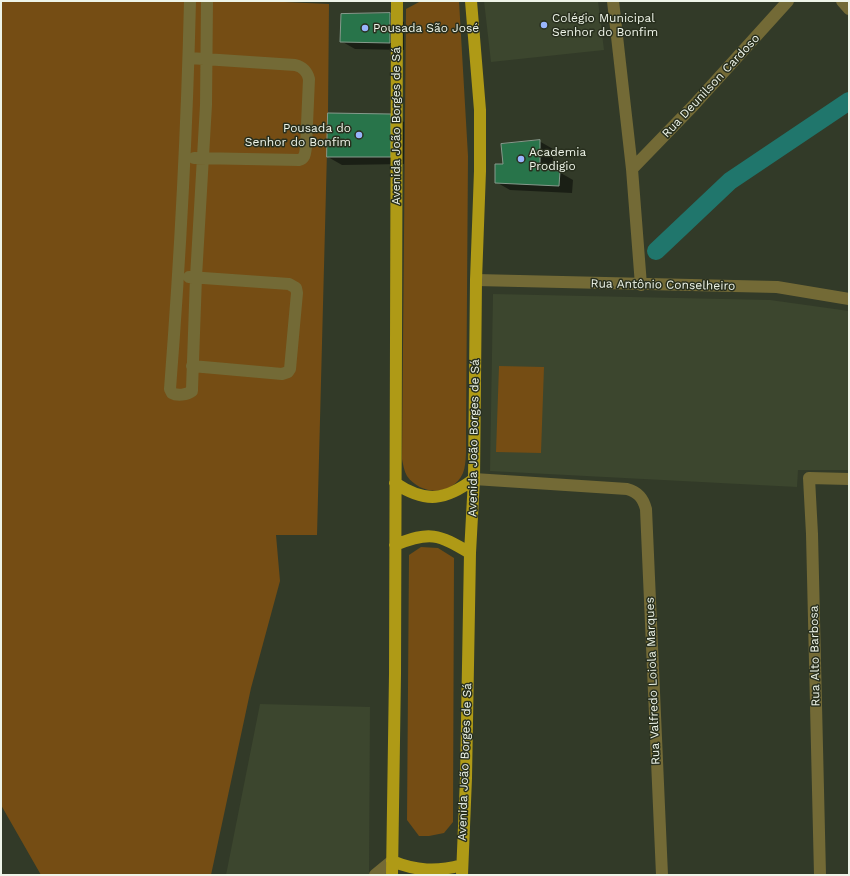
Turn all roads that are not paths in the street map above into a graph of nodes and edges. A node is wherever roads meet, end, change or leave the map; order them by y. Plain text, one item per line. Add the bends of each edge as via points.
1 (190, 1) edge
2 (207, 1) edge
3 (397, 1) edge
4 (471, 1) edge
5 (613, 1) edge
6 (788, 1) edge
7 (842, 1) edge
8 (849, 9) edge
9 (189, 58) junction
10 (207, 59) junction
11 (185, 158) junction
12 (202, 158) junction
13 (632, 169) junction
14 (179, 276) junction
15 (196, 277) junction
16 (476, 280) junction
17 (641, 285) junction
18 (849, 299) edge
19 (192, 366) junction
20 (474, 479) junction
21 (849, 479) edge
22 (396, 483) junction
23 (395, 545) junction
24 (470, 553) junction
25 (392, 861) junction
26 (462, 870) edge
27 (375, 875) edge
28 (392, 875) edge
29 (662, 875) edge
30 (820, 875) edge

1 - 9 street
2 - 10 street
3 - 22 main road, Avenida João Borges de Sá
4 - 16 main road, Avenida João Borges de Sá via 480,110
5 - 13 street
6 - 13 street, Rua Deunilson Cardoso
7 - 8 street
9 - 10 street
9 - 11 street
10 - 12 street
10 - 12 street via 300,66 309,78 309,100 306,147 302,159
11 - 12 street
11 - 14 street
12 - 15 street
13 - 17 street
14 - 15 street
14 - 19 street via 170,389 173,394 188,394 192,391
15 - 19 street
15 - 19 street via 289,284 296,288 297,293 288,372 282,374
16 - 17 street, Rua Antônio Conselheiro
16 - 20 main road, Avenida João Borges de Sá
17 - 18 street, Rua Antônio Conselheiro via 777,287
20 - 22 main road via 460,490 428,498 408,492
20 - 24 main road, Avenida João Borges de Sá
20 - 29 street, Rua Valfredo Loiola Marques via 627,489 634,491 643,500 646,509
21 - 30 street, Rua Alto Barbosa via 809,478
22 - 23 main road, Avenida João Borges de Sá
23 - 24 main road via 414,537 431,536 452,542
23 - 25 main road, Avenida João Borges de Sá
24 - 26 main road, Avenida João Borges de Sá
25 - 26 main road via 422,869
25 - 27 street
25 - 28 main road, Avenida João Borges de Sá

